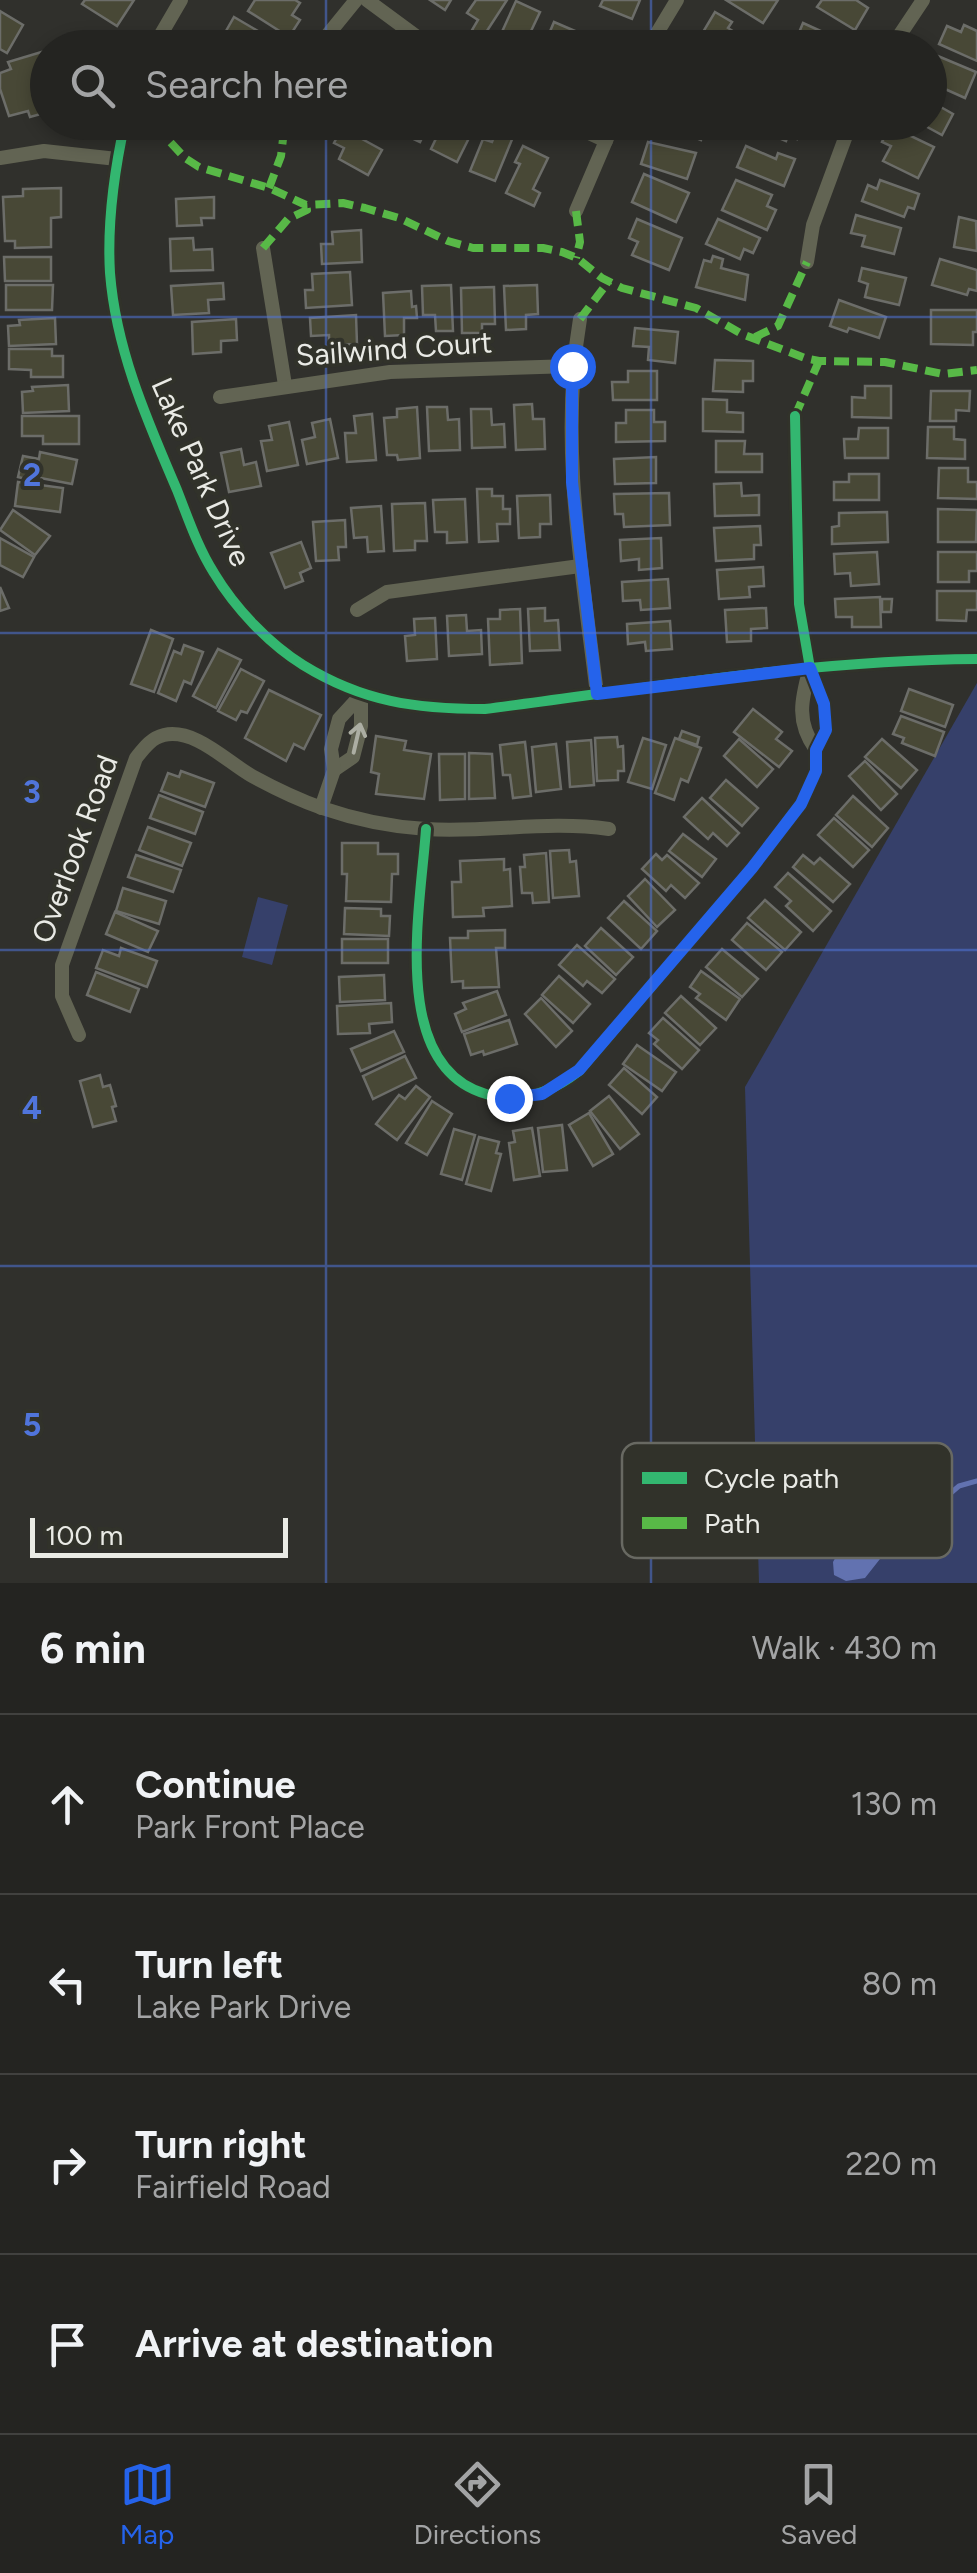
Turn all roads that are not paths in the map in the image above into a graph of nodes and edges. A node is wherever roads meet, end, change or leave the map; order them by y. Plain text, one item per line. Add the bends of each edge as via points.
1 (181, 0) edge
2 (356, 0) edge
3 (367, 0) edge
4 (676, 0) edge
5 (922, 0) edge
6 (164, 30) edge
7 (332, 30) edge
8 (408, 30) edge
9 (658, 30) edge
10 (903, 30) edge
11 (121, 140) edge
12 (844, 140) edge
13 (606, 141) edge
14 (0, 158) edge
15 (117, 159) junction
16 (576, 211) dead end
17 (263, 248) dead end
18 (807, 262) dead end
19 (580, 318) dead end
20 (572, 366) junction
21 (285, 385) junction
22 (220, 396) dead end
23 (795, 416) dead end
24 (580, 566) junction
25 (358, 610) dead end
26 (977, 659) edge
27 (810, 668) junction
28 (597, 694) junction
29 (361, 695) junction
30 (816, 750) junction
31 (334, 770) junction
32 (320, 808) junction
33 (426, 829) junction
34 (609, 829) dead end
35 (79, 1035) dead end

1 - 6 street
2 - 7 street
3 - 8 street
4 - 9 street
5 - 10 street
11 - 15 street, Lake Park Drive
12 - 18 street via 813,225
13 - 16 street
14 - 15 street via 44,151
15 - 29 street, Lake Park Drive via 110,274 119,330 134,386 212,572 255,625 301,664
17 - 21 street
19 - 20 street
20 - 21 street, Sailwind Court via 390,372
20 - 24 street
21 - 22 street, Sailwind Court
23 - 27 street via 799,604
24 - 25 street via 387,592
24 - 28 street
26 - 27 street, Lake Park Drive
27 - 28 street, Lake Park Drive
27 - 30 street via 826,730
27 - 30 street via 800,706 803,732
28 - 29 street, Lake Park Drive via 470,709
29 - 31 street via 340,720 331,749
31 -> 29 street via 353,757
30 - 33 street via 816,771 801,804 752,868 579,1070 542,1094 509,1098 474,1091 449,1074 429,1046 417,975
31 - 32 street
32 - 33 street
32 - 35 street, Overlook Road via 193,739 162,735 148,742 136,758 62,965 62,996
33 - 34 street

